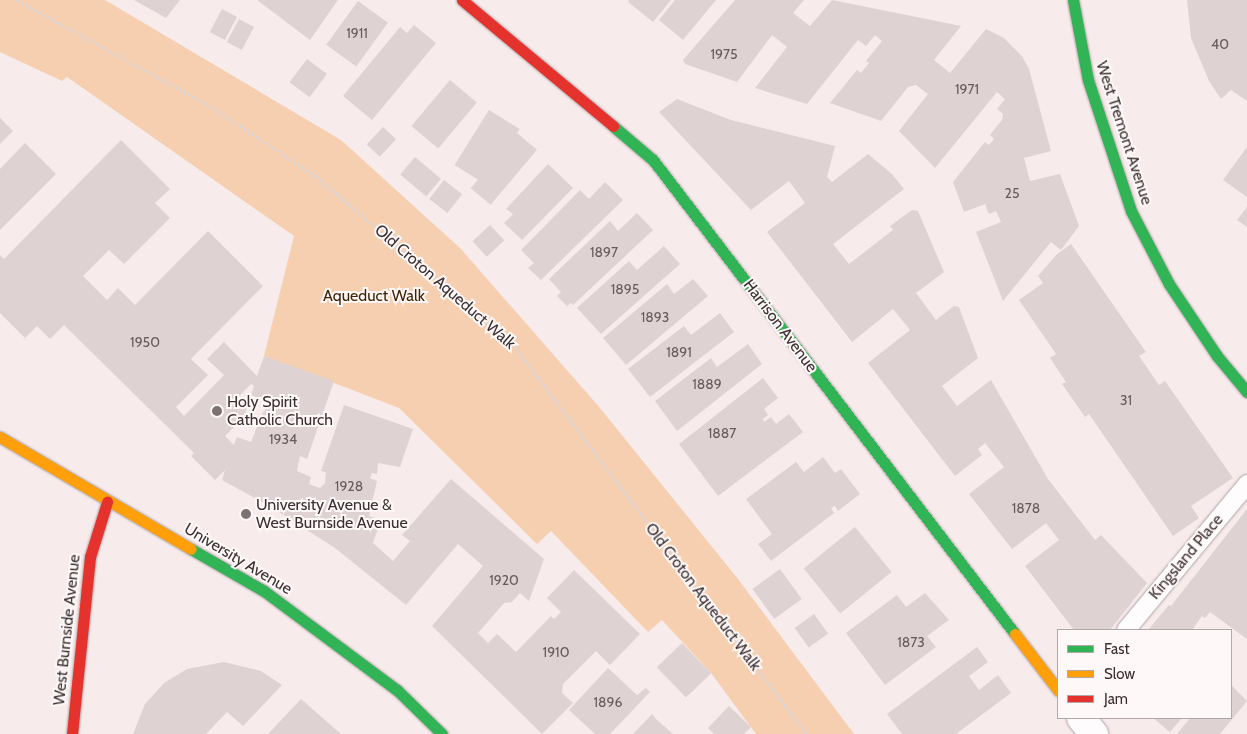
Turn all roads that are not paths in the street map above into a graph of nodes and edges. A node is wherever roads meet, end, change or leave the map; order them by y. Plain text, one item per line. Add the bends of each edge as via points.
1 (462, 0) edge
2 (1073, 0) edge
3 (1247, 392) edge
4 (0, 438) edge
5 (1247, 484) edge
6 (107, 502) junction
7 (1127, 629) edge
8 (1057, 689) edge
9 (1082, 719) edge
10 (72, 734) edge
11 (442, 734) edge
12 (1094, 734) edge

1 - 8 street, Harrison Avenue via 653,160
2 - 3 street, West Tremont Avenue via 1088,80 1115,170 1135,220 1168,284 1217,356
4 - 6 street, University Avenue
5 - 7 lane, Kingsland Place
6 - 10 street, West Burnside Avenue via 90,557
6 - 11 street, University Avenue via 264,590 397,690
9 - 12 street

